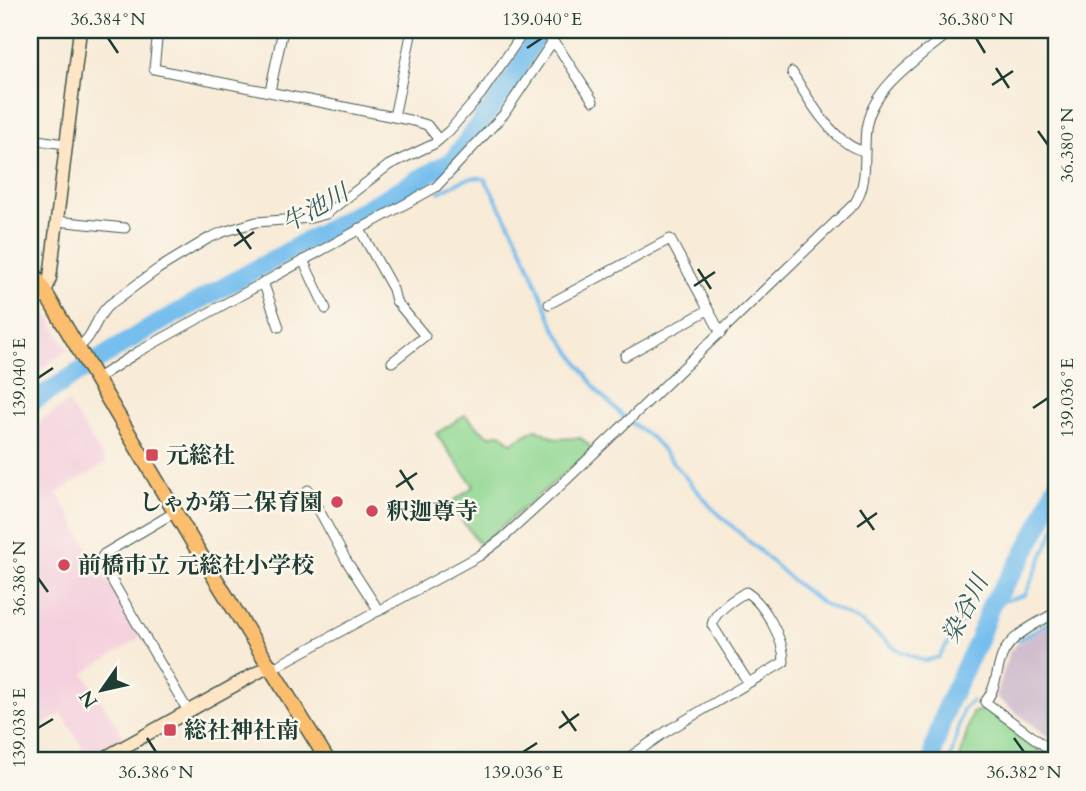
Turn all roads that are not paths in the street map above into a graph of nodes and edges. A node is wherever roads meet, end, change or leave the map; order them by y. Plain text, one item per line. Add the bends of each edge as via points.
1 (80, 30) edge
2 (158, 30) edge
3 (283, 30) edge
4 (412, 30) edge
5 (525, 30) edge
6 (543, 30) edge
7 (953, 30) edge
8 (552, 40) junction
9 (792, 72) dead end
10 (270, 91) junction
11 (593, 101) dead end
12 (394, 117) junction
13 (30, 139) edge
14 (439, 140) junction
15 (65, 144) junction
16 (866, 151) junction
17 (57, 221) junction
18 (125, 228) dead end
19 (359, 228) junction
20 (303, 260) junction
21 (30, 267) edge
22 (263, 282) junction
23 (45, 293) junction
24 (549, 304) dead end
25 (30, 306) edge
26 (326, 309) dead end
27 (708, 310) junction
28 (279, 327) dead end
29 (720, 333) junction
30 (79, 351) junction
31 (625, 356) dead end
32 (392, 362) dead end
33 (95, 377) junction
34 (308, 491) dead end
35 (175, 512) junction
36 (379, 611) junction
37 (1056, 612) edge
38 (271, 665) junction
39 (748, 682) junction
40 (188, 711) junction
41 (1056, 754) edge
42 (99, 761) edge
43 (328, 761) edge
44 (624, 761) edge

1 - 15 street
2 - 10 street via 154,69
3 - 10 street
4 - 12 street
5 - 14 street via 494,78
6 - 8 street
7 - 16 street via 881,92 870,112
8 - 11 street
8 - 19 street via 504,114 446,178
9 - 16 street via 827,125 856,149
10 - 12 street
12 - 14 street via 427,125
13 - 15 street
14 - 30 street via 389,165 319,217 256,222 209,238 109,304
15 - 17 street
16 - 29 street via 864,180 855,203
17 - 18 street
17 - 23 street
19 - 20 street
19 - 32 street via 396,301 425,336
20 - 22 street
20 - 26 street
21 - 23 main road
22 - 28 street
22 - 33 street
23 - 25 street
23 - 30 main road
24 - 27 street via 670,239
27 - 29 street
27 - 31 street
29 - 36 street via 503,538
30 - 33 main road
33 - 35 main road
34 - 36 street
35 - 38 main road
35 - 40 street via 104,554 100,561
36 - 38 street
37 - 41 street via 1011,642 985,702
38 - 40 street
38 - 43 main road
39 - 39 street via 784,662 775,628 746,592 716,614 712,625
39 - 44 street
40 - 42 street

